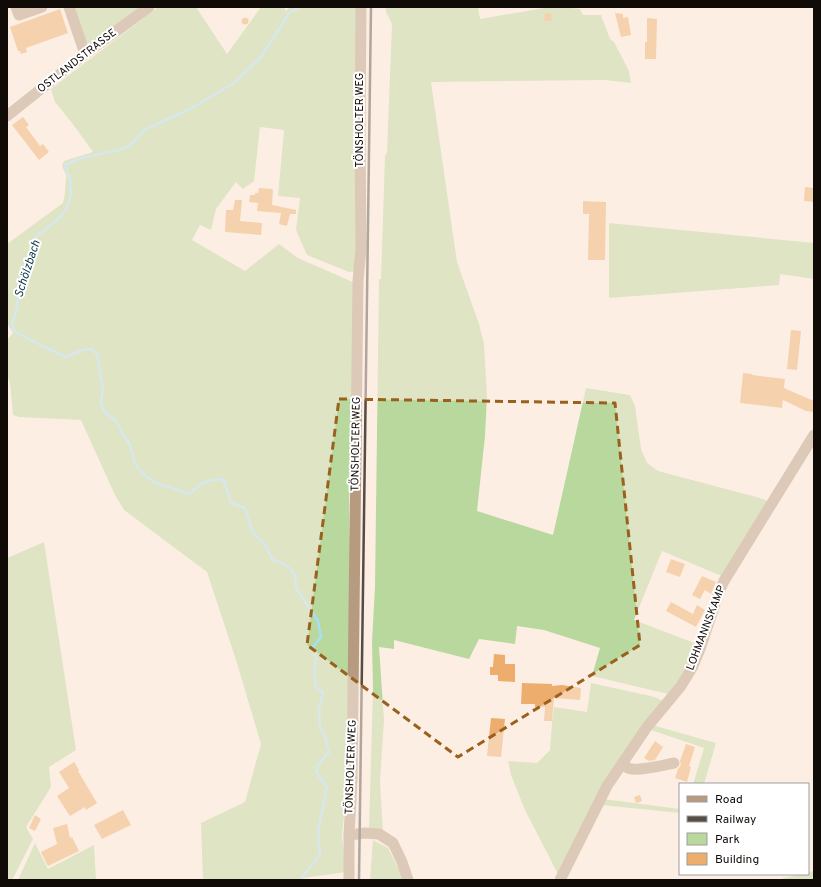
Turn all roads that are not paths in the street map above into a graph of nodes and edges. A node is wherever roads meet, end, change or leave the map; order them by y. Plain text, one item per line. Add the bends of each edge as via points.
1 (16, 7) edge
2 (42, 7) edge
3 (69, 7) edge
4 (149, 7) edge
5 (361, 7) edge
6 (85, 54) junction
7 (7, 116) edge
8 (814, 435) edge
9 (674, 763) dead end
10 (622, 764) junction
11 (348, 835) junction
12 (348, 880) edge
13 (408, 880) edge
14 (560, 880) edge

1 - 2 street via 19,15
3 - 6 street
4 - 6 street, OSTLANDSTRASSE
5 - 11 street, TÖNSHOLTER WEG via 361,249 358,281 352,780
6 - 7 street, OSTLANDSTRASSE
8 - 10 street, LOHMANNSKAMP via 724,580 700,649 682,686 647,727
9 - 10 street via 643,769 632,769
10 - 14 street, LOHMANNSKAMP via 607,786
11 - 12 street, TÖNSHOLTER WEG
11 - 13 street via 379,834 393,843

